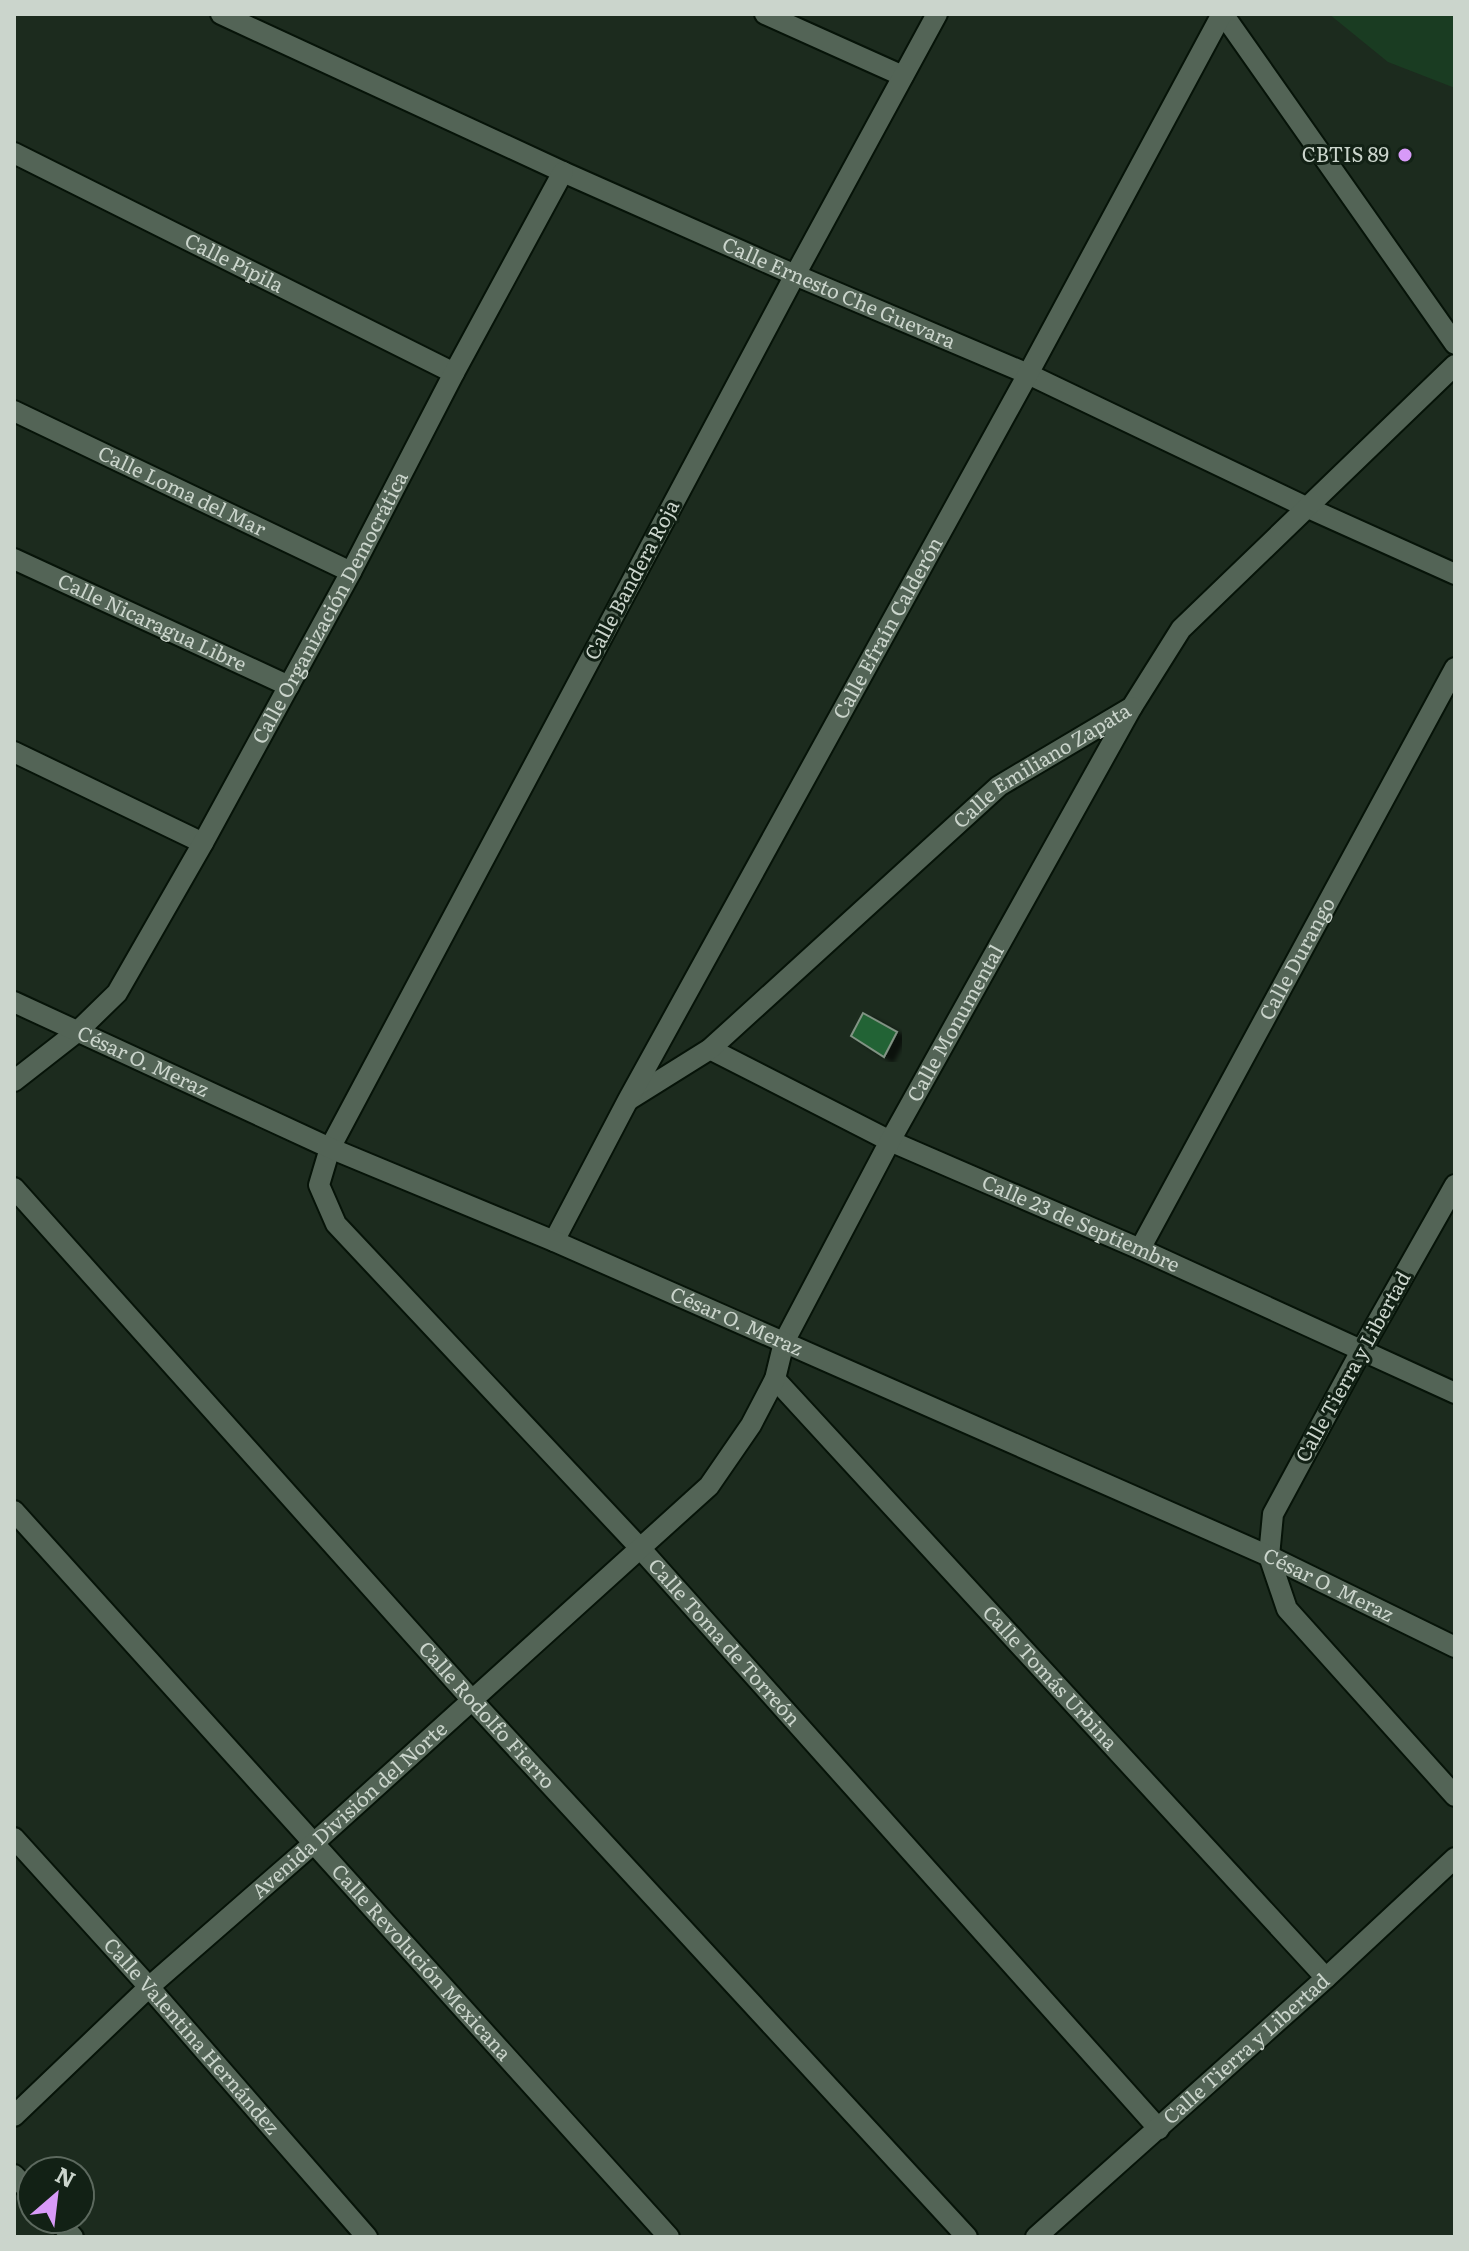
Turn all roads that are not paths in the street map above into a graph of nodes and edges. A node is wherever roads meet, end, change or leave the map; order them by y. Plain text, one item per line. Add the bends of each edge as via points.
1 (221, 14) edge
2 (765, 14) edge
3 (937, 14) edge
4 (1223, 14) edge
5 (903, 76) junction
6 (14, 153) edge
7 (563, 172) junction
8 (795, 275) junction
9 (1455, 344) edge
10 (1455, 365) edge
11 (454, 373) junction
12 (1028, 374) junction
13 (14, 411) edge
14 (1306, 507) junction
15 (14, 559) edge
16 (351, 572) junction
17 (1455, 574) edge
18 (1455, 668) edge
19 (289, 686) junction
20 (1132, 707) junction
21 (14, 752) edge
22 (203, 843) junction
23 (14, 1002) edge
24 (78, 1031) junction
25 (710, 1049) junction
26 (14, 1081) edge
27 (628, 1100) junction
28 (890, 1141) junction
29 (330, 1148) junction
30 (1455, 1185) edge
31 (14, 1188) edge
32 (554, 1241) junction
33 (1140, 1249) junction
34 (784, 1342) junction
35 (1361, 1351) junction
36 (775, 1379) junction
37 (1455, 1393) edge
38 (14, 1511) edge
39 (640, 1548) junction
40 (1269, 1556) junction
41 (1455, 1647) edge
42 (471, 1699) junction
43 (1455, 1796) edge
44 (14, 1838) edge
45 (314, 1843) junction
46 (1455, 1858) edge
47 (1326, 1978) junction
48 (149, 1987) junction
49 (14, 2116) edge
50 (1159, 2129) junction
51 (367, 2237) edge
52 (669, 2237) edge
53 (967, 2237) edge
54 (1036, 2237) edge

1 - 7 street, Calle Ernesto Che Guevara
2 - 5 street
3 - 5 street, Calle Bandera Roja
4 - 9 street
4 - 12 street, Calle Efraín Calderón
5 - 8 street, Calle Bandera Roja
6 - 11 street, Calle Pípila
7 - 8 street, Calle Ernesto Che Guevara
7 - 11 street, Calle Organización Democrática
8 - 12 street, Calle Ernesto Che Guevara
8 - 29 street, Calle Bandera Roja
10 - 14 street, Calle Emiliano Zapata
11 - 16 street, Calle Organización Democrática
12 - 14 street, Calle Ernesto Che Guevara
12 - 27 street, Calle Efraín Calderón
13 - 16 street, Calle Loma del Mar
14 - 17 street, Calle Ernesto Che Guevara
14 - 20 street, Calle Emiliano Zapata via 1181,629
15 - 19 street, Calle Nicaragua Libre
16 - 19 street, Calle Organización Democrática
18 - 33 street, Calle Durango
19 - 22 street, Calle Organización Democrática
20 - 25 street, Calle Emiliano Zapata via 999,786
20 - 28 street, Calle Monumental
21 - 22 street
22 - 24 street, Calle Organización Democrática via 117,993
23 - 24 street, César O. Meraz
24 - 26 street, Calle Organización Democrática
24 - 29 street, César O. Meraz
25 - 27 street, Calle Emiliano Zapata
25 - 28 street, Calle 23 de Septiembre
27 - 32 street, Calle Efraín Calderón
28 - 33 street, Calle 23 de Septiembre
28 - 34 street, Calle Monumental
29 - 32 street, César O. Meraz
29 - 39 street, Calle Toma de Torreón via 319,1185 336,1224
30 - 35 street, Calle Tierra y Libertad
31 - 42 street, Calle Rodolfo Fierro
32 - 34 street, César O. Meraz
33 - 35 street, Calle 23 de Septiembre
34 - 36 street, Avenida División del Norte
34 - 40 street, César O. Meraz
35 - 37 street, Calle 23 de Septiembre
35 - 40 street, Calle Tierra y Libertad via 1273,1514
36 - 39 street, Avenida División del Norte via 709,1486
36 - 47 street, Calle Tomás Urbina
38 - 45 street, Calle Revolución Mexicana
39 - 42 street, Avenida División del Norte
39 - 50 street, Calle Toma de Torreón
40 - 41 street, César O. Meraz
40 - 43 street via 1287,1609
42 - 45 street, Avenida División del Norte
42 - 53 street, Calle Rodolfo Fierro
44 - 48 street, Calle Valentina Hernández
45 - 48 street, Avenida División del Norte
45 - 52 street, Calle Revolución Mexicana
46 - 47 street, Calle Tierra y Libertad
47 - 50 street, Calle Tierra y Libertad
48 - 49 street, Avenida División del Norte
48 - 51 street, Calle Valentina Hernández
50 - 54 street, Calle Tierra y Libertad

